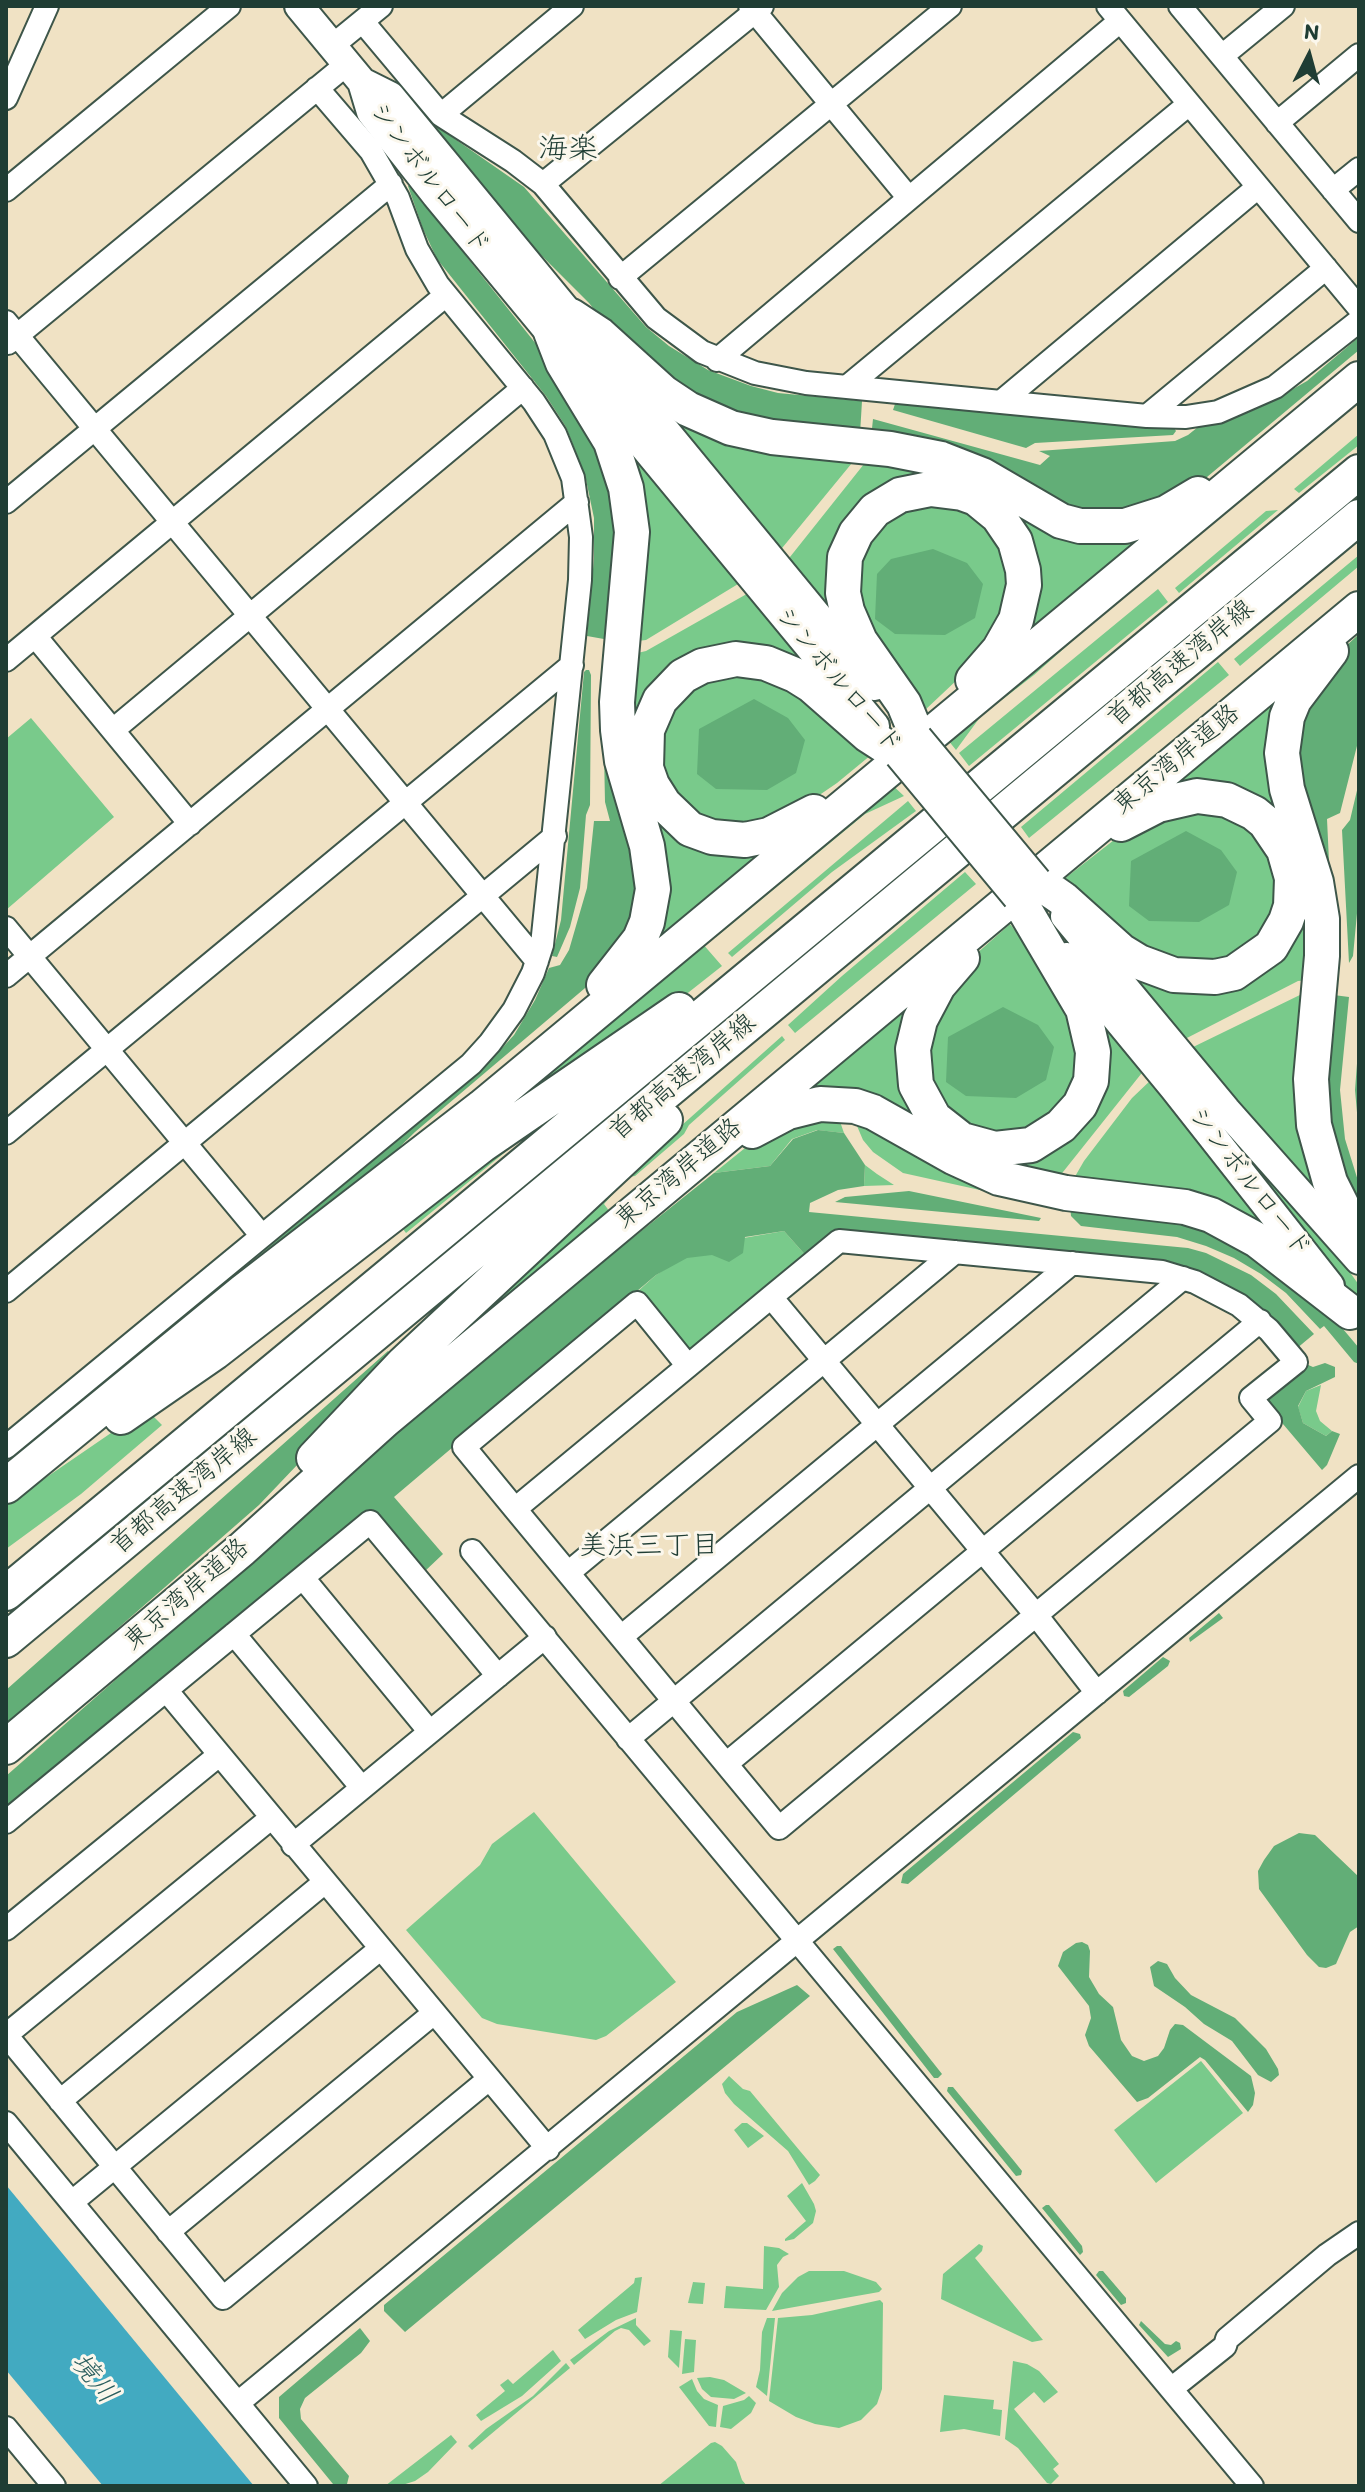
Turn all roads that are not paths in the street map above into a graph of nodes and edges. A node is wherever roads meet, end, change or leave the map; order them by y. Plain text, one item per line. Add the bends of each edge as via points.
1 (47, 6) edge
2 (229, 6) edge
3 (299, 6) edge
4 (381, 6) edge
5 (572, 6) edge
6 (950, 6) edge
7 (1180, 6) edge
8 (1283, 6) edge
9 (756, 8) edge
10 (1114, 13) edge
11 (363, 22) junction
12 (1359, 55) edge
13 (1222, 56) junction
14 (347, 64) junction
15 (317, 88) junction
16 (6, 98) edge
17 (831, 104) junction
18 (1189, 104) junction
19 (441, 115) junction
20 (1277, 123) junction
21 (1359, 169) edge
22 (391, 184) junction
23 (543, 184) junction
24 (1258, 187) junction
25 (6, 190) edge
26 (1333, 190) junction
27 (908, 197) junction
28 (1359, 221) edge
29 (1326, 268) junction
30 (620, 278) junction
31 (446, 295) junction
32 (1359, 308) edge
33 (1359, 321) edge
34 (561, 324) junction
35 (10, 334) edge
36 (717, 360) junction
37 (1359, 379) edge
38 (848, 386) junction
39 (523, 388) junction
40 (1001, 402) junction
41 (1147, 416) junction
42 (95, 429) junction
43 (1277, 447) junction
44 (1359, 472) edge
45 (6, 502) edge
46 (577, 502) junction
47 (1359, 517) edge
48 (172, 522) junction
49 (1359, 609) edge
50 (250, 615) junction
51 (1359, 622) edge
52 (35, 636) junction
53 (6, 660) edge
54 (572, 665) junction
55 (328, 709) junction
56 (113, 730) junction
57 (911, 748) junction
58 (406, 802) junction
59 (190, 824) junction
60 (555, 836) junction
61 (1063, 855) junction
62 (483, 896) junction
63 (847, 896) junction
64 (1015, 898) junction
65 (6, 928) edge
66 (850, 939) junction
67 (30, 957) junction
68 (537, 961) junction
69 (6, 976) edge
70 (579, 1026) junction
71 (107, 1050) junction
72 (1184, 1080) junction
73 (6, 1133) edge
74 (185, 1143) junction
75 (688, 1166) junction
76 (262, 1236) junction
77 (1359, 1240) edge
78 (955, 1252) junction
79 (1359, 1260) edge
80 (1072, 1263) junction
81 (1183, 1278) junction
82 (6, 1291) edge
83 (771, 1297) junction
84 (1354, 1318) edge
85 (1260, 1321) junction
86 (825, 1361) junction
87 (688, 1366) junction
88 (878, 1425) junction
89 (6, 1447) edge
90 (1359, 1476) edge
91 (6, 1488) edge
92 (930, 1488) junction
93 (515, 1509) junction
94 (472, 1551) dead end
95 (982, 1551) junction
96 (215, 1573) junction
97 (568, 1573) junction
98 (303, 1578) junction
99 (6, 1593) edge
100 (1036, 1615) junction
101 (234, 1634) junction
102 (545, 1637) junction
103 (621, 1637) junction
104 (6, 1640) edge
105 (498, 1676) junction
106 (166, 1690) junction
107 (1097, 1693) junction
108 (675, 1702) junction
109 (430, 1732) junction
110 (628, 1739) junction
111 (6, 1747) edge
112 (219, 1755) junction
113 (726, 1764) junction
114 (362, 1788) junction
115 (271, 1818) junction
116 (6, 1822) edge
117 (293, 1845) junction
118 (325, 1882) junction
119 (10, 1917) edge
120 (798, 1942) junction
121 (380, 1949) junction
122 (434, 2013) junction
123 (489, 2079) junction
124 (60, 2101) junction
125 (6, 2123) edge
126 (548, 2149) junction
127 (115, 2167) junction
128 (72, 2202) junction
129 (168, 2232) junction
130 (1359, 2233) edge
131 (1171, 2389) junction
132 (238, 2403) junction
133 (6, 2428) edge
134 (54, 2486) edge
135 (306, 2486) edge
136 (1252, 2486) edge

1 - 16 street
2 - 25 street
3 - 14 main road, シンボルロード
4 - 11 street
5 - 19 street
6 - 17 street
7 - 13 street
8 - 13 street
9 - 17 street
9 - 23 street
10 - 18 street
10 - 27 street
11 - 14 street
11 - 19 street
12 - 20 street
13 - 20 street
14 - 15 street
14 - 34 main road, シンボルロード via 371,112 436,195
15 - 22 street via 371,151
15 - 35 street
17 - 27 street
17 - 30 street
18 - 24 street
18 - 38 street
19 - 23 street
20 - 26 street
21 - 26 street
22 - 31 street via 417,249
22 - 42 street
23 - 30 street
24 - 29 street
24 - 40 street
26 - 28 street
27 - 36 street
29 - 32 street
29 - 41 street
30 - 36 street via 656,318
31 - 39 street
31 - 48 street
33 - 41 street via 1298,371 1250,400 1186,417
34 - 43 highway via 600,335 664,393 731,428 941,459 1080,526 1125,526 1166,513
34 - 57 main road, シンボルロード
34 - 70 highway via 563,363 611,442 626,488 632,554 618,730 653,889 640,939
35 - 42 street
36 - 38 street via 779,379
37 - 43 highway
38 - 40 street
39 - 46 street via 555,434
39 - 50 street
40 - 41 street
42 - 45 street
42 - 48 street
43 - 57 highway
44 - 63 highway, 首都高速湾岸線
46 - 54 street via 581,558
46 - 55 street
47 - 66 highway, 首都高速湾岸線
48 - 50 street
48 - 52 street
49 - 61 highway, 東京湾岸道路
50 - 55 street
50 - 56 street
51 - 77 highway via 1294,700 1282,753 1322,919 1311,1079 1314,1125 1330,1182
52 - 53 street
52 - 56 street
54 - 58 street
54 - 60 street
55 - 58 street
55 - 59 street
56 - 59 street
57 - 57 highway via 904,704 860,641 847,611 845,557 875,510 915,490 946,490 987,506 1007,527 1024,585 1016,620 999,650
57 - 57 highway via 868,735 824,695 780,668 736,659 683,676 660,700 649,721 644,750 652,785 673,814 690,829 745,840 797,822
57 - 64 main road, シンボルロード, bridge
57 - 70 highway
58 - 62 street
58 - 71 street
59 - 67 street
60 - 62 street
60 - 68 street
61 - 64 highway, 東京湾岸道路
61 - 64 highway via 1158,805 1214,797 1240,805 1265,822 1284,850 1292,878 1291,906 1271,947 1234,973 1194,978 1139,962 1063,899
62 - 68 street
62 - 74 street
63 - 91 highway via 482,1145 215,1352 77,1447
63 - 99 highway, 首都高速湾岸線
64 - 64 highway via 1073,991 1088,1024 1093,1067 1080,1105 1061,1126 1019,1148 995,1149 972,1144 934,1118 920,1094 913,1049 920,1020 938,986
64 - 72 main road, シンボルロード
64 - 75 highway, 東京湾岸道路
65 - 67 street
66 - 96 highway via 784,1008 403,1364 246,1530
66 - 104 highway, 首都高速湾岸線
67 - 69 street
67 - 71 street
68 - 76 street via 514,1010 471,1064
70 - 91 highway
71 - 73 street
71 - 74 street
72 - 79 main road, シンボルロード
72 - 84 main road, シンボルロード
74 - 76 street
74 - 82 street
75 - 84 highway via 788,1112 820,1104 855,1106 999,1178 1211,1215 1257,1240
75 - 96 highway, 東京湾岸道路 via 385,1420
76 - 89 street
78 - 80 street
78 - 83 street via 839,1241
78 - 86 street
80 - 81 street
80 - 88 street
81 - 85 street
81 - 92 street
83 - 86 street
83 - 87 street
85 - 95 street
85 - 100 street via 1296,1362 1251,1398 1270,1421
86 - 88 street
86 - 97 street
87 - 93 street
87 - 93 street via 637,1303 464,1447
88 - 92 street
88 - 103 street
90 - 107 street
92 - 95 street
92 - 108 street
93 - 97 street
94 - 102 street
95 - 100 street
95 - 113 street
96 - 111 highway, 東京湾岸道路
97 - 103 street
98 - 101 street
98 - 105 street via 370,1522
98 - 109 street
100 - 107 street
100 - 113 street via 779,1828
101 - 106 street
101 - 114 street
102 - 105 street
102 - 110 street
103 - 108 street
105 - 109 street
106 - 112 street
106 - 116 street
107 - 120 street
108 - 110 street
108 - 113 street
109 - 114 street
110 - 120 street
112 - 115 street
112 - 119 street
114 - 117 street
115 - 117 street
115 - 124 street via 6,2035
117 - 118 street
118 - 121 street
118 - 124 street
120 - 126 street
120 - 131 street
121 - 122 street
121 - 127 street
122 - 123 street
122 - 129 street
123 - 126 street
123 - 129 street via 223,2298
124 - 127 street
125 - 128 street
126 - 132 street
127 - 128 street
127 - 129 street
128 - 132 street
130 - 131 street
131 - 136 street
132 - 135 street
133 - 134 street

